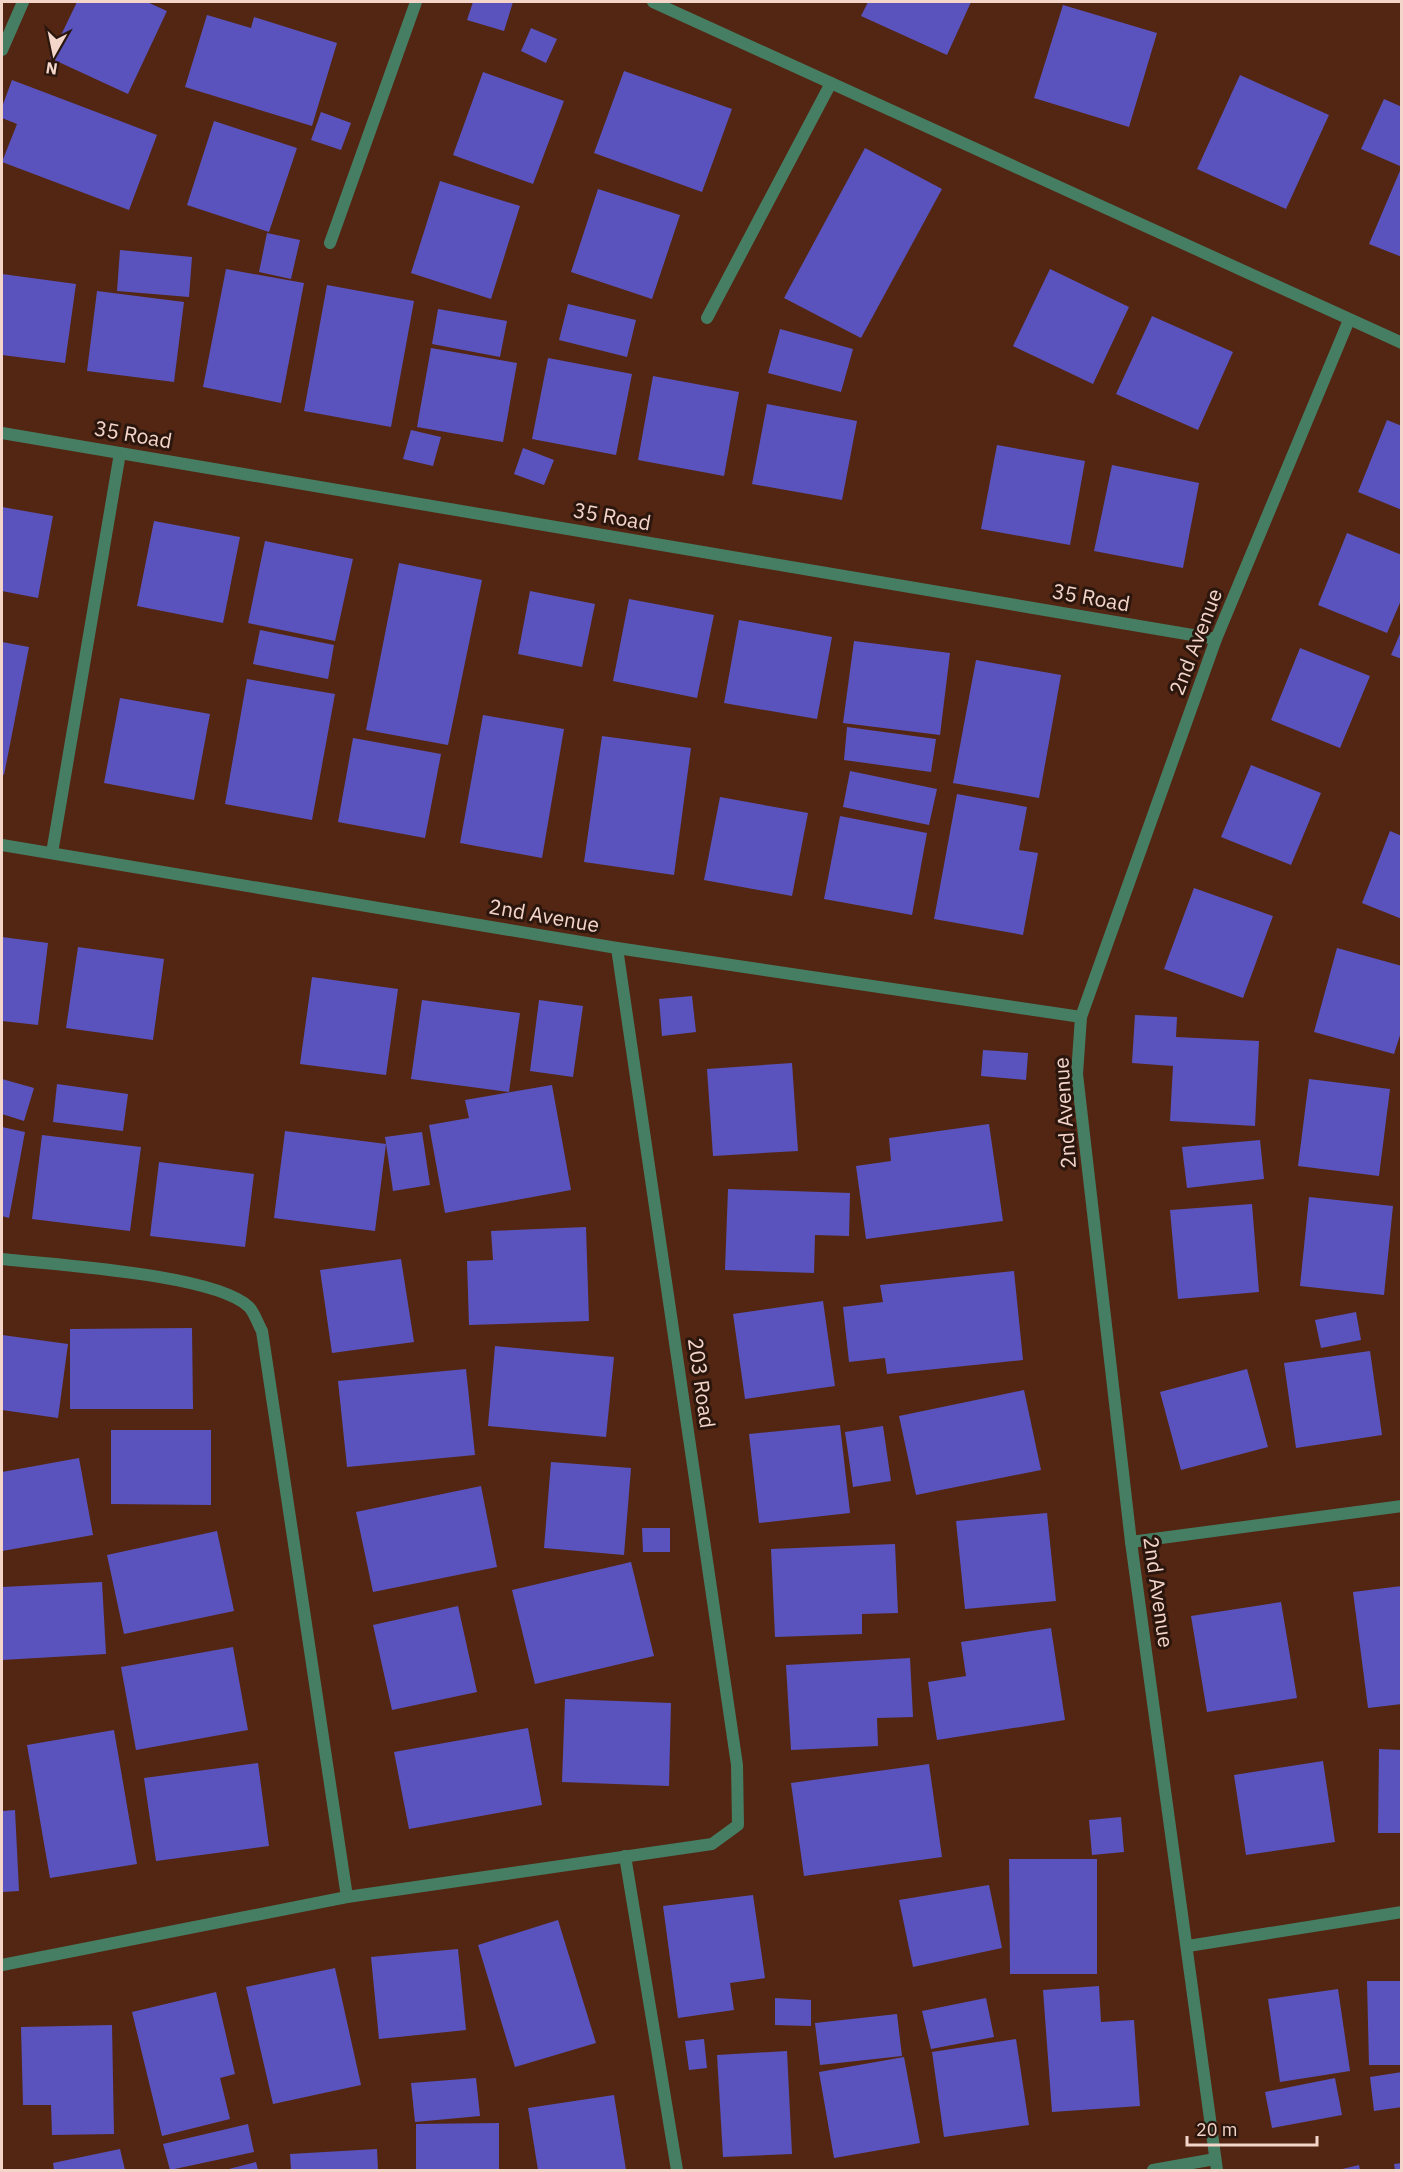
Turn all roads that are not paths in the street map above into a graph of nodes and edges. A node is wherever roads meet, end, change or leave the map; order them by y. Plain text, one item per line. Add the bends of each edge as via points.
1 (23, 2) edge
2 (416, 2) edge
3 (653, 2) edge
4 (2, 50) edge
5 (831, 83) junction
6 (330, 243) dead end
7 (707, 318) dead end
8 (1349, 320) junction
9 (1401, 343) edge
10 (2, 433) edge
11 (120, 453) junction
12 (1216, 639) junction
13 (2, 845) edge
14 (52, 853) junction
15 (617, 948) junction
16 (1081, 1017) junction
17 (2, 1258) edge
18 (1401, 1506) edge
19 (1131, 1542) junction
20 (625, 1856) junction
21 (347, 1897) junction
22 (1401, 1912) edge
23 (1188, 1946) junction
24 (2, 1965) edge
25 (1216, 2165) edge
26 (677, 2170) edge
27 (1153, 2170) edge

1 - 4 street
2 - 6 street
3 - 5 street
5 - 7 street
5 - 8 street
8 - 9 street
8 - 12 street, 2nd Avenue
10 - 11 street, 35 Road
11 - 12 street, 35 Road
11 - 14 street
12 - 16 street, 2nd Avenue
13 - 14 street, 2nd Avenue
14 - 15 street, 2nd Avenue
15 - 16 street, 2nd Avenue
15 - 20 street, 203 Road via 737,1765 738,1825 712,1844
16 - 19 street, 2nd Avenue via 1077,1074
17 - 21 street via 190,1282 224,1292 249,1307 262,1331
18 - 19 street
19 - 23 street, 2nd Avenue
20 - 21 street
20 - 26 street
21 - 24 street
22 - 23 street
23 - 25 street, 2nd Avenue
25 - 27 street

